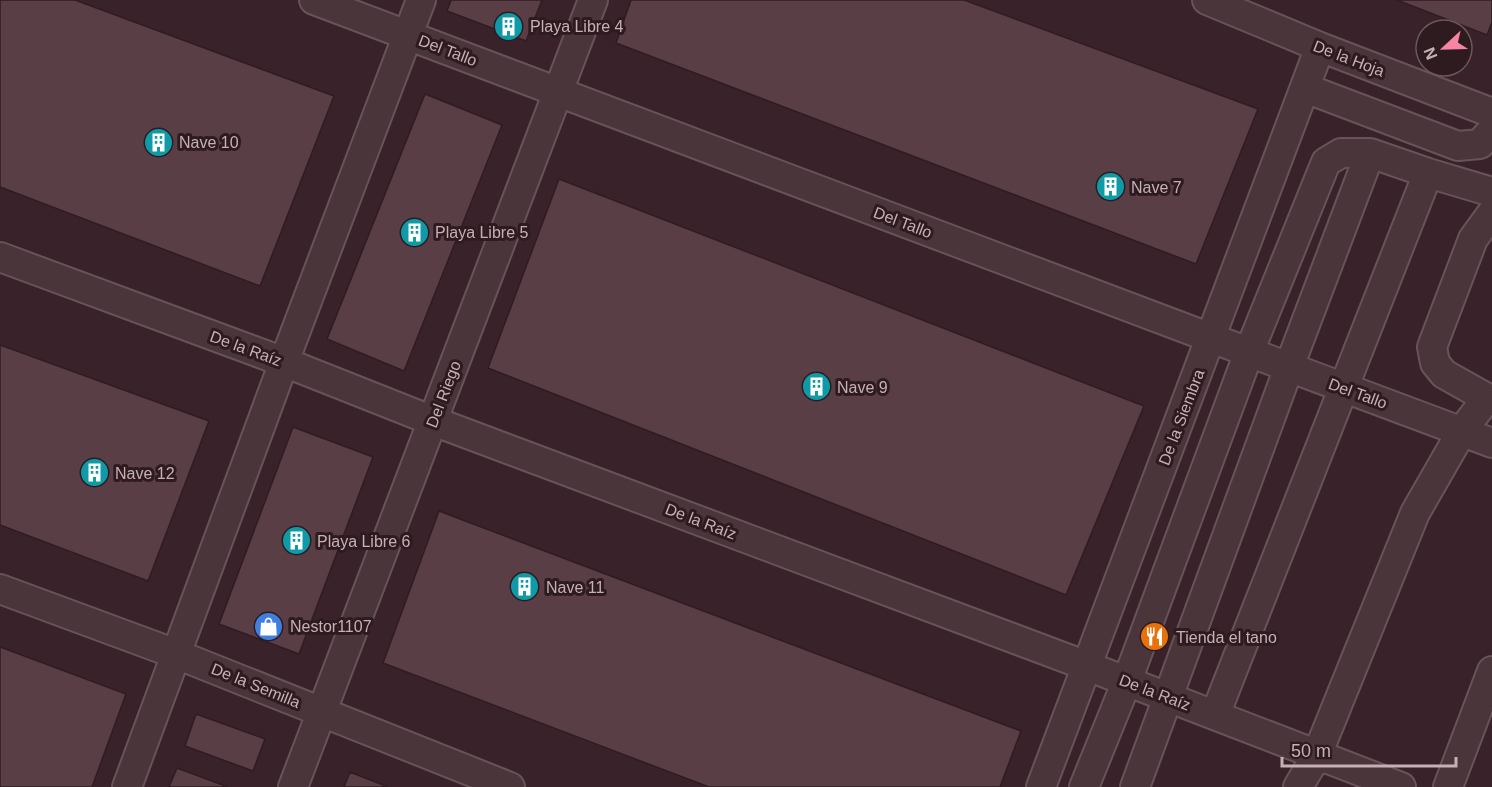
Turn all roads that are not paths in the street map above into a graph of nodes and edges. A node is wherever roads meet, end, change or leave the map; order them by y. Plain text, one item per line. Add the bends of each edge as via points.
1 (314, 0) edge
2 (421, 0) edge
3 (593, 0) edge
4 (1207, 0) edge
5 (408, 35) junction
6 (1320, 48) junction
7 (1305, 88) junction
8 (558, 92) junction
9 (1492, 113) edge
10 (1492, 129) edge
11 (1371, 153) junction
12 (1428, 173) junction
13 (1492, 192) edge
14 (1492, 213) edge
15 (0, 257) edge
16 (1211, 338) junction
17 (1249, 352) junction
18 (284, 362) junction
19 (1289, 367) junction
20 (1344, 388) junction
21 (1490, 397) edge
22 (433, 421) junction
23 (1462, 431) junction
24 (1492, 443) edge
25 (0, 589) edge
26 (176, 654) junction
27 (1087, 666) junction
28 (1492, 671) edge
29 (1127, 681) junction
30 (1169, 698) junction
31 (322, 712) junction
32 (1215, 715) junction
33 (1317, 754) junction
34 (127, 787) edge
35 (293, 787) edge
36 (510, 787) edge
37 (1041, 787) edge
38 (1084, 787) edge
39 (1135, 787) edge
40 (1298, 787) edge
41 (1401, 787) edge
42 (1448, 787) edge

1 - 5 lane, Del Tallo
2 - 5 lane
3 - 8 lane, Del Riego
4 - 6 lane, De la Hoja
5 - 8 lane, Del Tallo
5 - 18 lane
6 - 7 lane, De la Siembra
6 - 9 lane, De la Hoja
7 - 10 lane via 1458,146 1480,144
7 - 16 lane, De la Siembra
8 - 16 lane, Del Tallo
8 - 22 lane, Del Riego
11 - 12 lane
11 - 17 lane via 1341,153 1326,162
11 - 19 lane
12 - 13 lane
12 - 20 lane
14 - 21 lane via 1473,239 1432,347 1435,363 1444,374
15 - 18 lane, De la Raíz
16 - 17 lane, Del Tallo
16 - 27 lane, De la Siembra
17 - 19 lane, Del Tallo
17 - 29 lane
18 - 22 lane, De la Raíz
18 - 26 lane
19 - 20 lane, Del Tallo
19 - 30 lane
20 - 23 lane, Del Tallo
20 - 32 lane
21 - 23 lane
22 - 27 lane, De la Raíz
22 - 31 lane, Del Riego
23 - 24 lane, Del Tallo
23 - 33 lane via 1414,513
25 - 26 lane, De la Semilla
26 - 31 lane, De la Semilla
26 - 34 lane
27 - 29 lane, De la Raíz
27 - 37 lane, De la Siembra
28 - 42 lane
29 - 30 lane, De la Raíz
29 - 38 lane
30 - 32 lane, De la Raíz
30 - 39 lane
31 - 35 lane, Del Riego
31 - 36 lane, De la Semilla
32 - 33 lane, De la Raíz
33 - 40 lane
33 - 41 lane, De la Raíz

